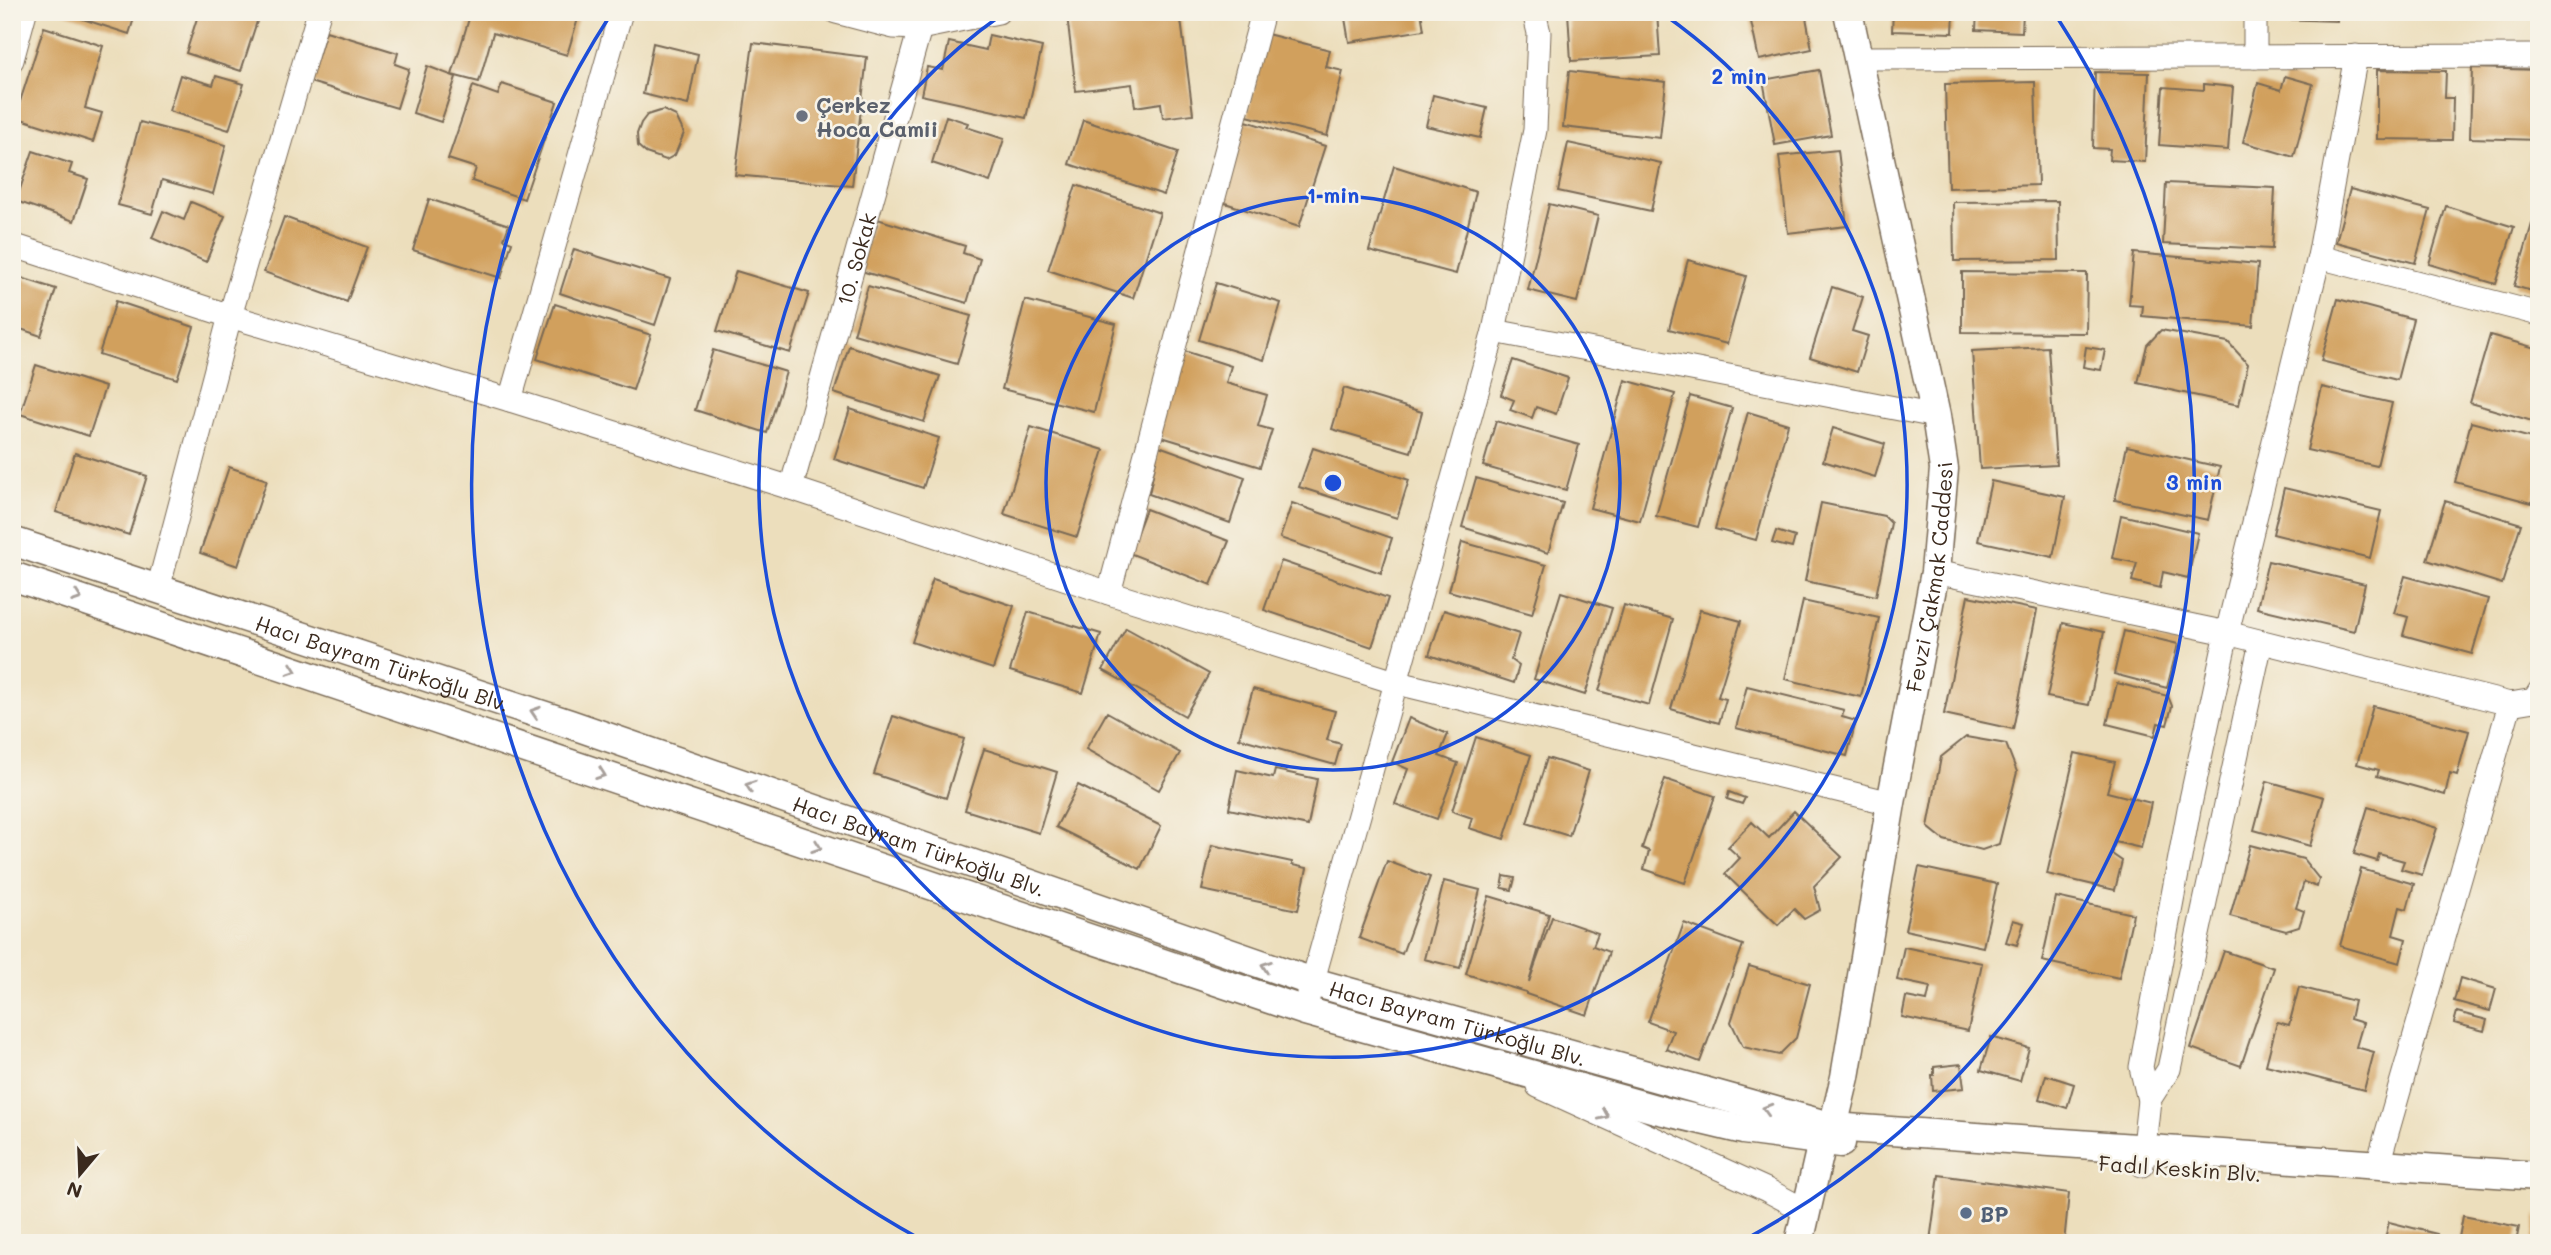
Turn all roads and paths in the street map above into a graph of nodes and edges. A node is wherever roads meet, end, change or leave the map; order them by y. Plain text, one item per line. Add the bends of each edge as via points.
1 (25, 12) edge
2 (319, 12) edge
3 (621, 12) edge
4 (836, 12) edge
5 (998, 12) edge
6 (1263, 12) edge
7 (1534, 12) edge
8 (1848, 12) edge
9 (2255, 12) edge
10 (920, 28) junction
11 (2356, 56) junction
12 (2539, 56) edge
13 (2255, 57) junction
14 (1858, 58) junction
15 (12, 60) edge
16 (12, 245) edge
17 (2319, 257) junction
18 (2539, 314) edge
19 (230, 316) junction
20 (1494, 331) junction
21 (510, 400) junction
22 (1936, 416) junction
23 (791, 488) junction
24 (12, 541) edge
25 (1935, 572) junction
26 (12, 576) edge
27 (158, 589) junction
28 (1109, 593) junction
29 (2227, 633) junction
30 (2261, 642) junction
31 (1398, 683) junction
32 (2539, 692) edge
33 (2510, 704) junction
34 (1891, 803) junction
35 (1313, 982) junction
36 (1305, 1011) junction
37 (1474, 1058) junction
38 (2149, 1100) junction
39 (1828, 1134) junction
40 (2143, 1156) junction
41 (2378, 1164) junction
42 (2539, 1176) edge
43 (2539, 1194) edge
44 (1805, 1211) junction
45 (1799, 1243) edge

1 - 15 street
2 - 19 street
3 - 21 street
4 - 10 street via 893,27
5 - 10 street
6 - 28 street
7 - 20 street via 1539,33 1535,130
8 - 14 street, Fevzi Çakmak Caddesi
9 - 13 street
10 - 23 street, 10. Sokak
11 - 12 street
11 - 13 street
11 - 17 street
13 - 14 street
14 - 22 street, Fevzi Çakmak Caddesi
16 - 19 street
17 - 18 street
17 - 29 street
19 - 21 street
19 - 27 street
20 - 22 street
20 - 31 street
21 - 23 street
22 - 25 street, Fevzi Çakmak Caddesi via 1944,469
23 - 28 street
24 - 27 street, Hacı Bayram Türkoğlu Blv.
25 - 29 street
25 - 34 street, Fevzi Çakmak Caddesi
26 -> 36 street, Hacı Bayram Türkoğlu Blv.
35 -> 27 street, Hacı Bayram Türkoğlu Blv. via 570,724
28 - 31 street
29 - 30 street
29 - 38 street via 2141,1066
30 - 33 street
30 - 38 street via 2169,1069
31 - 34 street
31 - 35 street
32 - 33 street via 2534,700
33 - 41 street
34 - 39 street, Fevzi Çakmak Caddesi via 1845,1077
35 - 36 street
39 -> 35 street, Hacı Bayram Türkoğlu Blv.
36 - 37 street, Hacı Bayram Türkoğlu Blv.
37 - 39 street, Hacı Bayram Türkoğlu Blv. via 1743,1130
37 -> 44 street via 1653,1136
38 - 40 street
39 - 40 street, Fadıl Keskin Blv.
39 - 44 street, Fevzi Çakmak Caddesi
40 - 41 street, Fadıl Keskin Blv.
40 - 43 street, Fadıl Keskin Blv.
41 - 42 street, Fadıl Keskin Blv.
44 - 45 street, Fevzi Çakmak Caddesi

